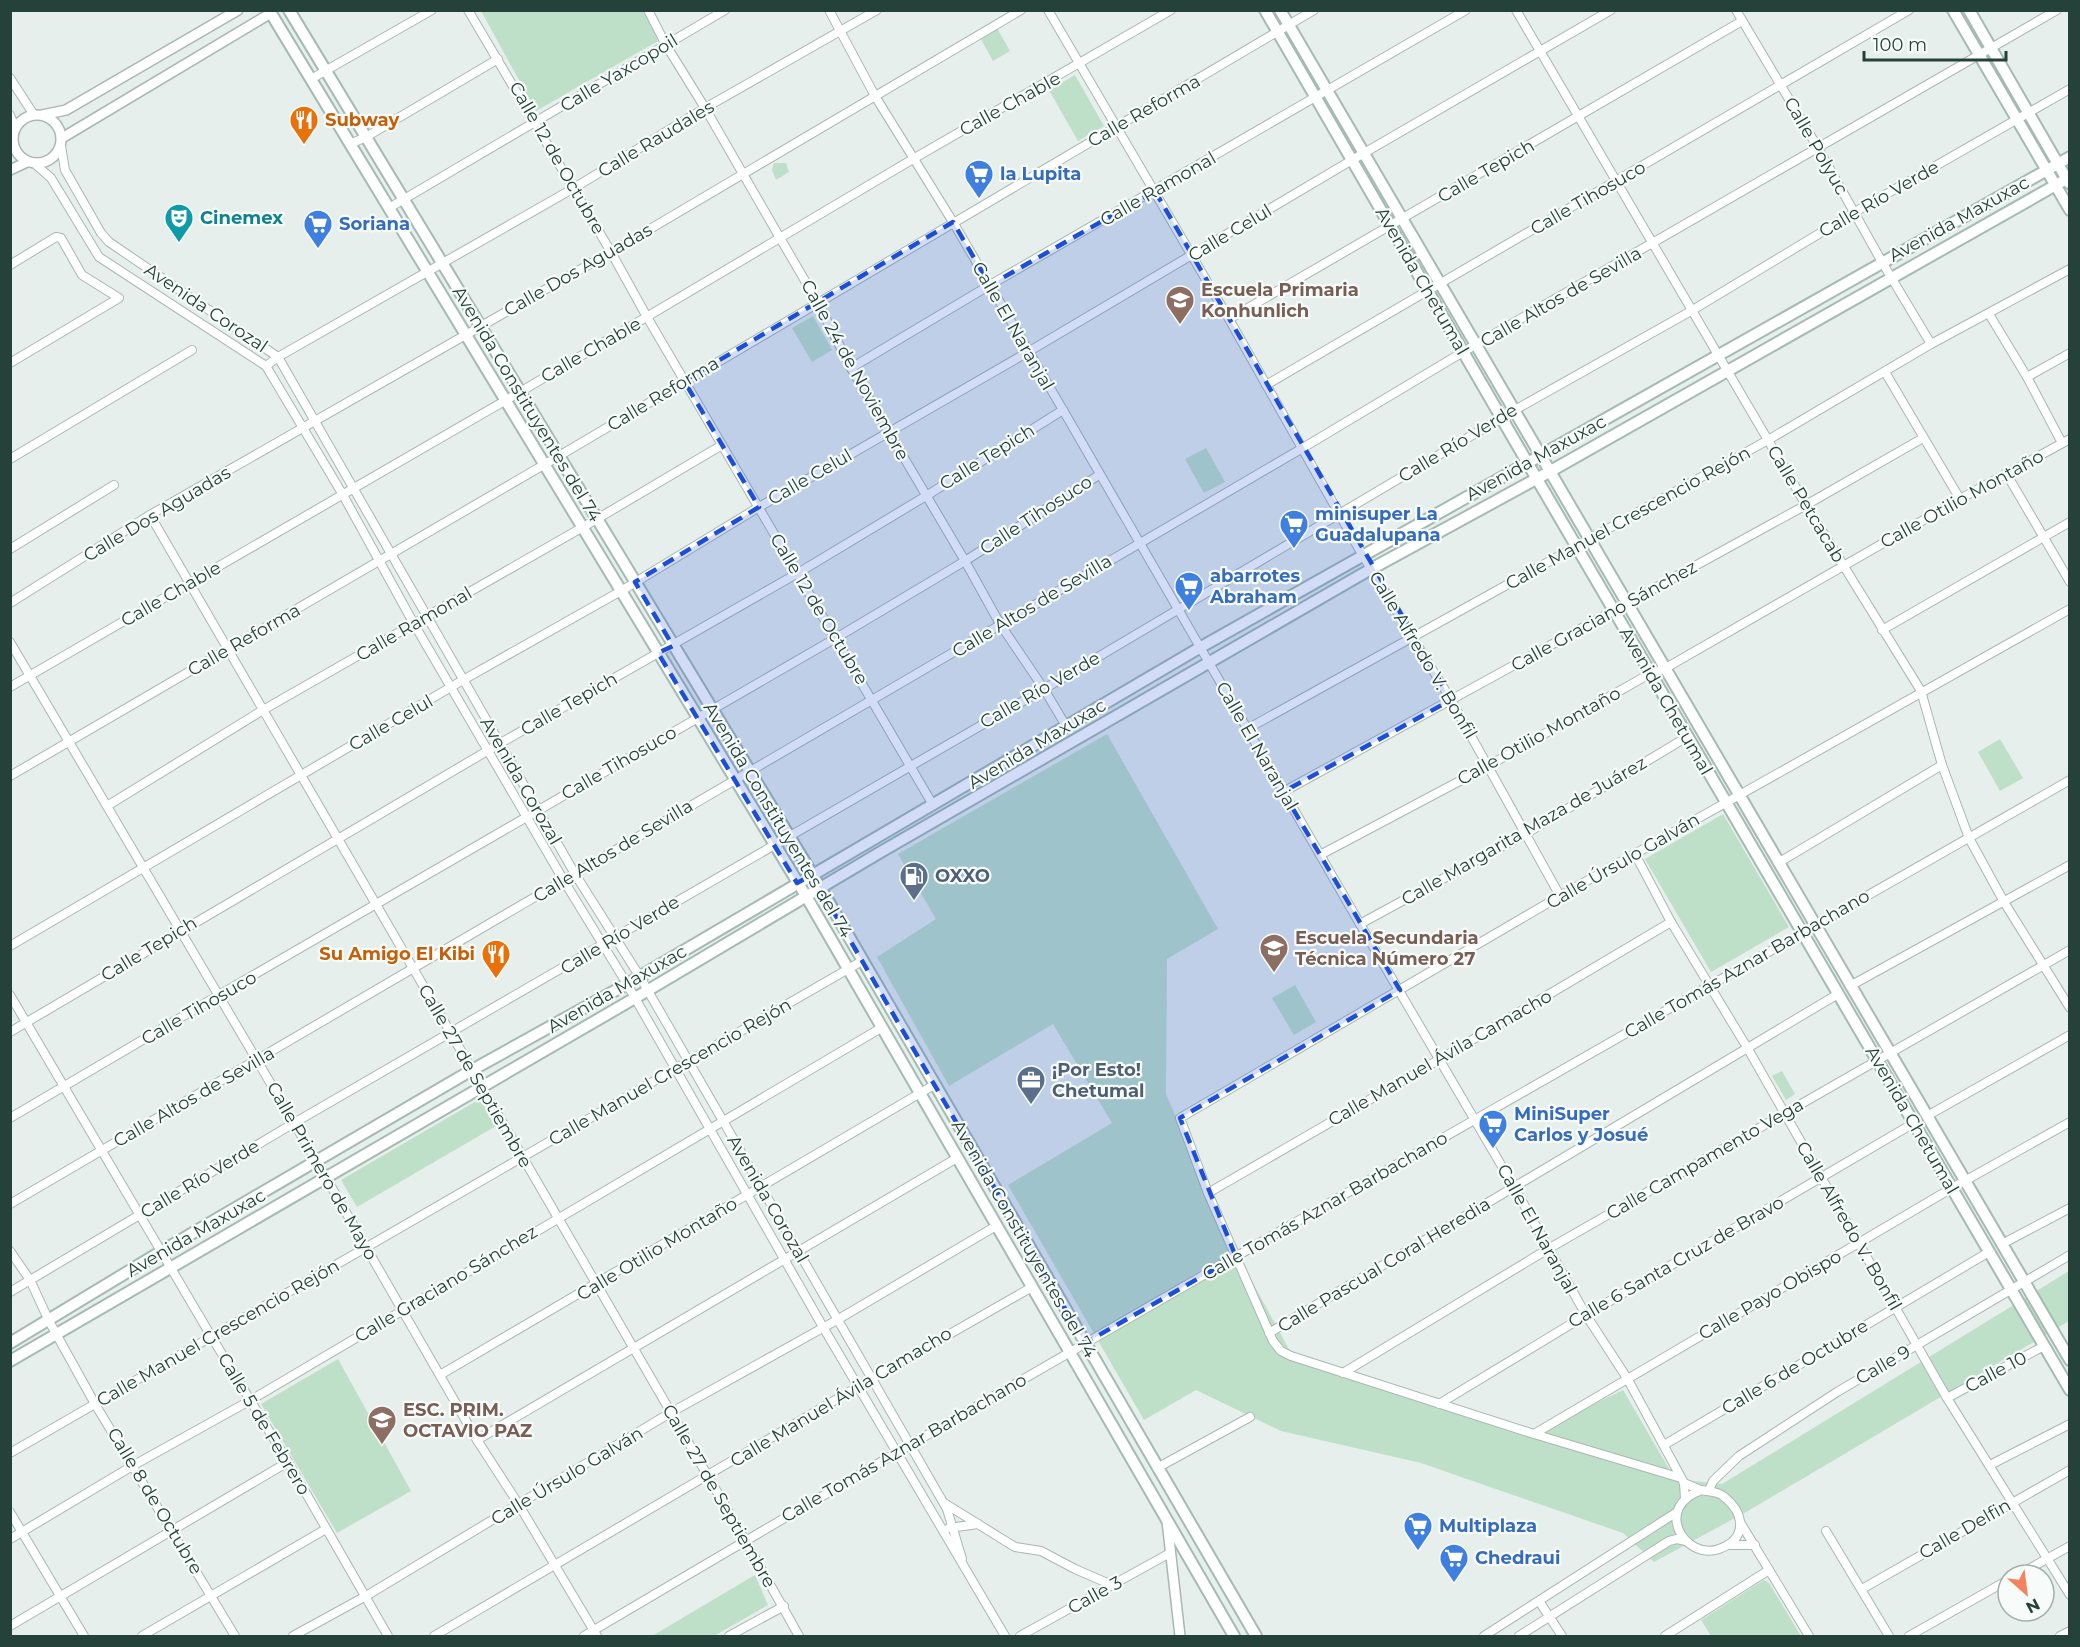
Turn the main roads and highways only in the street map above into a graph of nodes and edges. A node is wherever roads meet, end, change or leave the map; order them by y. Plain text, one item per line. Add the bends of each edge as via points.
1 (289, 10) edge
2 (1265, 10) edge
3 (1280, 10) edge
4 (1953, 10) edge
5 (1968, 10) edge
6 (272, 11) edge
7 (2070, 157) edge
8 (2058, 163) junction
9 (2046, 170) junction
10 (2069, 179) edge
11 (2055, 184) junction
12 (2070, 210) edge
13 (1539, 456) junction
14 (1527, 462) junction
15 (1549, 472) junction
16 (1537, 479) junction
17 (812, 875) junction
18 (797, 883) junction
19 (819, 887) junction
20 (806, 896) junction
21 (2065, 1340) edge
22 (10, 1343) edge
23 (2070, 1359) edge
24 (10, 1361) edge
25 (2070, 1390) edge
26 (1234, 1636) edge
27 (1256, 1636) edge

1 - 17 main road, Avenida Constituyentes del 74
2 - 14 main road, Avenida Chetumal
3 - 13 main road, Avenida Chetumal
4 - 9 main road
5 - 8 main road
6 - 18 main road, Avenida Constituyentes del 74
7 - 8 main road, Avenida Maxuxac
8 - 9 main road, Avenida Maxuxac
8 - 10 main road
9 - 11 main road
9 - 13 main road, Avenida Maxuxac
10 - 11 main road, Avenida Maxuxac
11 - 12 main road
11 - 15 main road, Avenida Maxuxac
13 - 14 main road, Avenida Maxuxac
13 - 15 main road, Avenida Chetumal
14 - 16 main road, Avenida Chetumal
14 - 17 main road, Avenida Maxuxac
15 - 16 main road, Avenida Maxuxac
15 - 21 main road, Avenida Chetumal via 2024,1282
16 - 19 main road, Avenida Maxuxac via 1371,569
16 - 25 main road, Avenida Chetumal
17 - 18 main road, Avenida Maxuxac
17 - 19 main road, Avenida Constituyentes del 74
18 - 20 main road, Avenida Constituyentes del 74
18 - 22 main road, Avenida Maxuxac
19 - 20 main road, Avenida Maxuxac
19 - 27 main road, Avenida Constituyentes del 74
20 - 24 main road, Avenida Maxuxac
20 - 26 main road, Avenida Constituyentes del 74
21 - 23 main road, Avenida Chetumal

